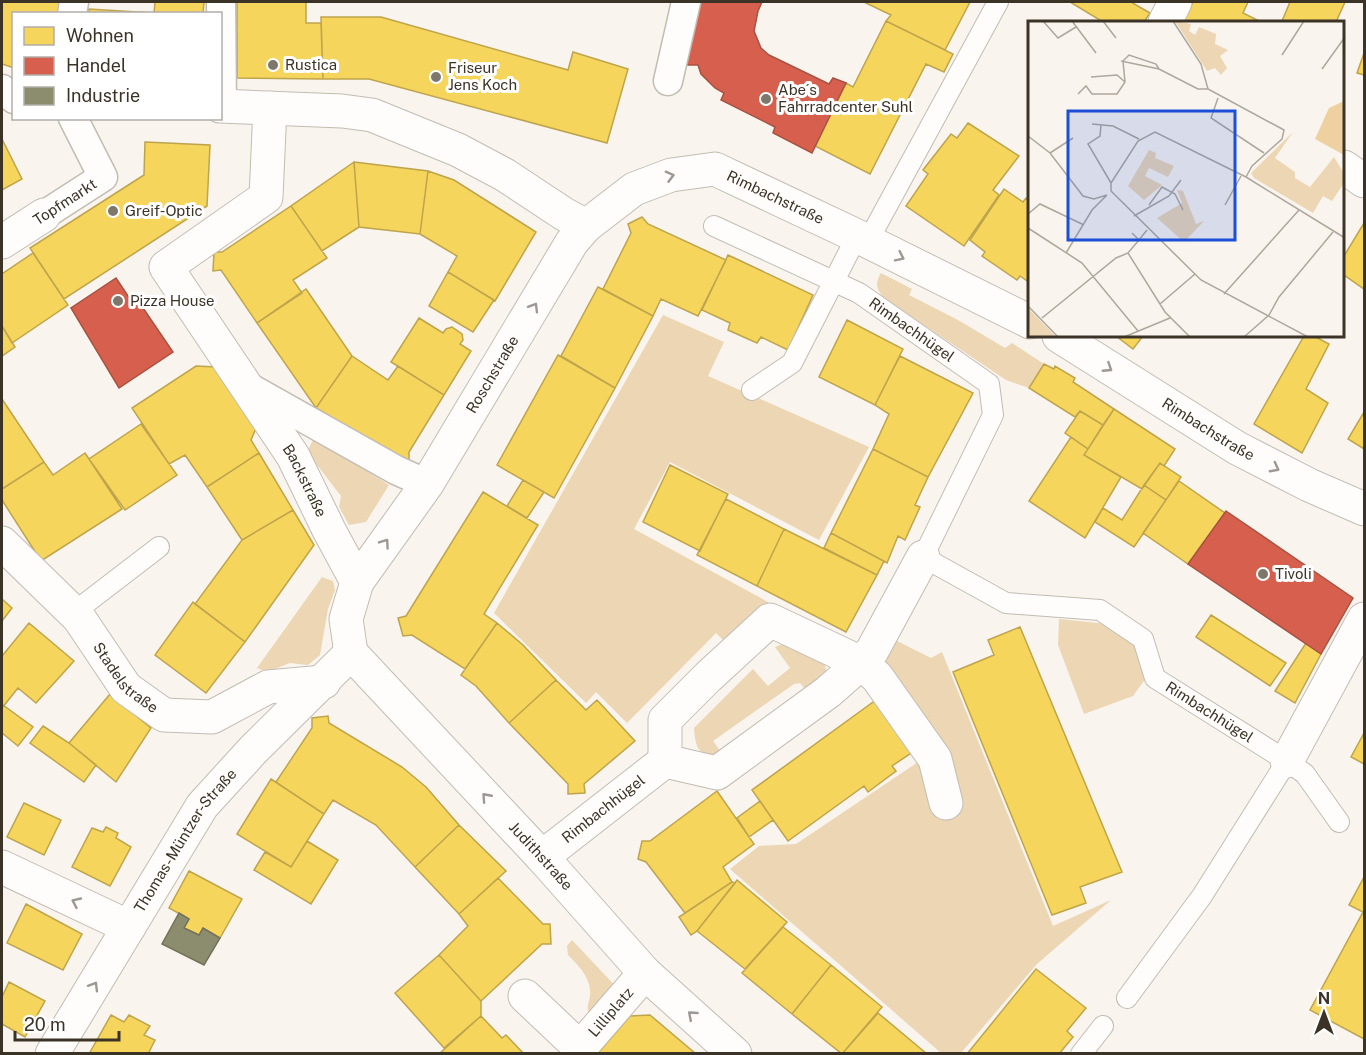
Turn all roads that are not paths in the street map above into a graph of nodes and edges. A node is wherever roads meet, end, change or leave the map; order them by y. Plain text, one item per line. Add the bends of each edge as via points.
1 (686, 2) edge
2 (998, 2) edge
3 (1175, 2) edge
4 (1166, 21) edge
5 (668, 81) dead end
6 (222, 106) edge
7 (270, 108) junction
8 (74, 120) edge
9 (1345, 168) edge
10 (715, 169) joint
11 (1365, 181) edge
12 (44, 215) joint
13 (586, 226) junction
14 (714, 226) dead end
15 (863, 238) junction
16 (2, 242) edge
17 (835, 280) junction
18 (1028, 321) edge
19 (1062, 338) edge
20 (246, 385) junction
21 (752, 390) dead end
22 (426, 484) junction
23 (1365, 509) edge
24 (2, 543) edge
25 (159, 547) dead end
26 (923, 557) junction
27 (357, 582) junction
28 (73, 613) junction
29 (1365, 619) edge
30 (351, 653) junction
31 (861, 663) junction
32 (324, 682) junction
33 (665, 761) junction
34 (1287, 761) junction
35 (946, 803) dead end
36 (1339, 822) dead end
37 (542, 857) junction
38 (2, 867) edge
39 (129, 927) junction
40 (645, 973) junction
41 (525, 996) dead end
42 (1127, 998) dead end
43 (1103, 1026) dead end
44 (580, 1051) edge
45 (52, 1053) edge
46 (735, 1053) edge
47 (1081, 1053) edge

1 - 5 street
2 - 15 lane
3 - 4 street
6 - 7 street
7 - 13 street via 372,115 458,150
7 - 20 street, Backstraße via 266,197 166,267
8 - 12 street, Topfmarkt via 103,177
9 - 11 street
13 -> 10 street, Roschstraße via 634,189 670,174
10 - 15 street, Rimbachstraße
12 - 16 street, Topfmarkt
22 -> 13 street, Roschstraße via 572,242
14 - 17 lane, Rimbachhügel
15 - 17 lane
15 -> 18 street, Rimbachstraße
17 - 21 lane via 792,363
17 - 26 lane, Rimbachhügel via 989,384 993,415
19 -> 23 street, Rimbachstraße via 1238,448 1309,486
20 - 22 street, Backstraße
20 - 27 street, Backstraße via 293,456
27 -> 22 street, Roschstraße
24 - 28 street, Stadelstraße
25 - 28 lane
26 - 31 street, Rimbachhügel via 873,651
26 - 34 lane, Rimbachhügel via 1006,603 1100,610 1143,639 1155,678
27 - 30 street, Roschstraße via 346,619
28 - 32 street, Stadelstraße via 126,688 165,715 212,717 268,687
29 - 34 street
30 - 32 street, Thomas-Müntzer-Straße
37 -> 30 street, Judithstraße
31 - 33 street, Rimbachhügel via 828,692 717,773
31 - 33 street via 770,620 665,720
31 - 35 street via 877,677 935,759
32 - 39 street, Thomas-Müntzer-Straße via 202,806
33 - 37 street, Rimbachhügel
34 - 36 lane, Rimbachhügel via 1305,774
34 - 42 lane via 1202,896
37 - 40 street, Judithstraße
39 -> 38 street
45 -> 39 street, Thomas-Müntzer-Straße
40 - 44 street, Lilliplatz
46 -> 40 street, Judithstraße
41 - 44 street, Lilliplatz
43 - 47 lane

